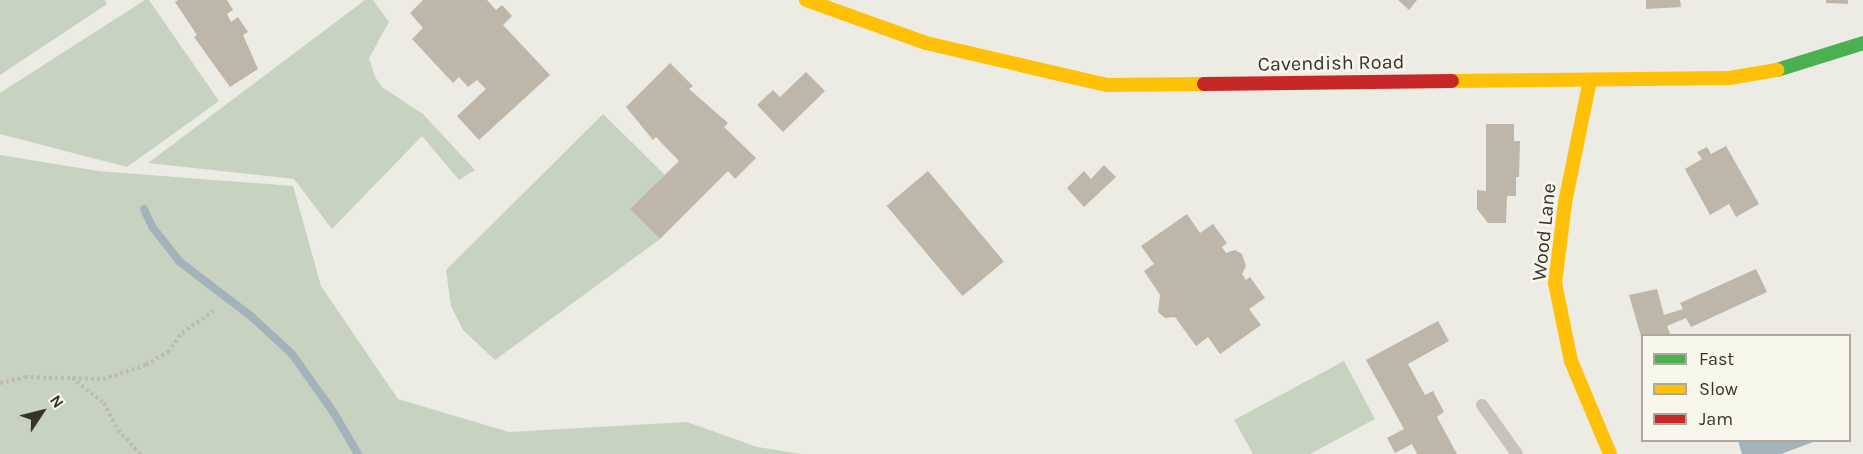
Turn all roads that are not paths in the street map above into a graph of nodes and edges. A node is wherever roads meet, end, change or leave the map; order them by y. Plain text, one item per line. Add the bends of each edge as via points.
1 (806, 0) edge
2 (1863, 43) edge
3 (1590, 80) junction
4 (1482, 405) dead end
5 (1517, 454) edge
6 (1610, 454) edge

1 - 3 street, Cavendish Road via 926,43 1107,85
2 - 3 street, Cavendish Road via 1786,68 1730,78
3 - 6 street, Wood Lane via 1565,203 1555,283 1571,361
4 - 5 lane

